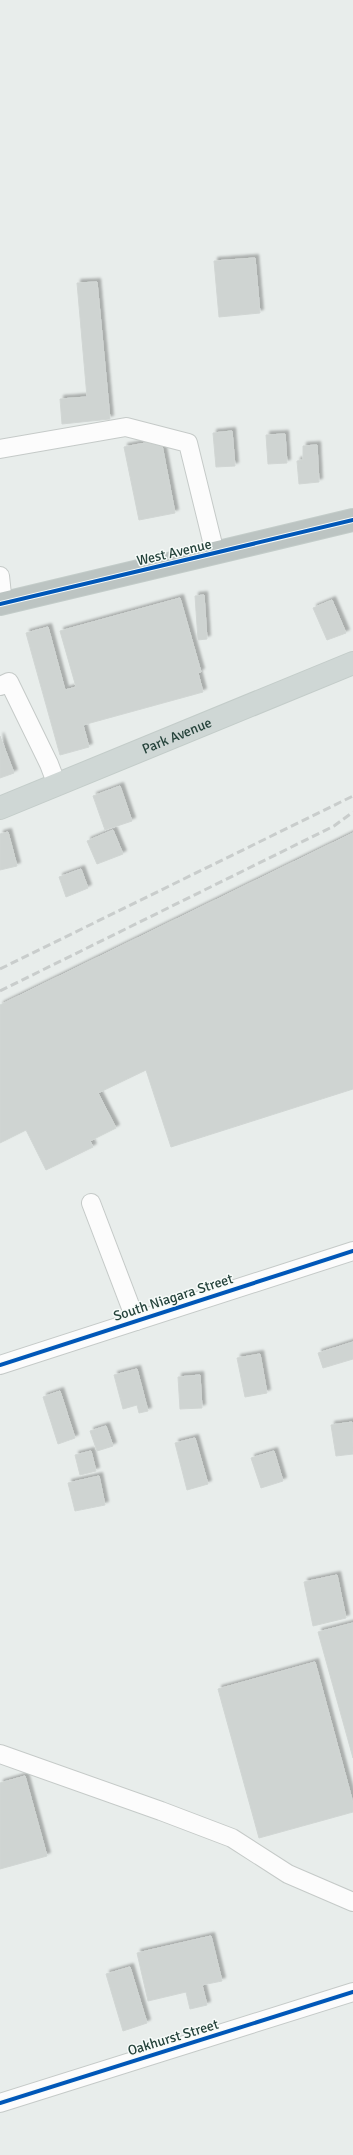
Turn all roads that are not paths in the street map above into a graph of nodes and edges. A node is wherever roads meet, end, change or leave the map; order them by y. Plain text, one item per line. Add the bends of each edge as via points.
1 (0, 449) edge
2 (353, 520) edge
3 (215, 553) junction
4 (0, 576) edge
5 (1, 604) edge
6 (353, 663) edge
7 (0, 686) edge
8 (57, 785) junction
9 (0, 808) edge
10 (91, 1203) dead end
11 (353, 1251) edge
12 (136, 1321) junction
13 (0, 1365) edge
14 (0, 1754) edge
15 (353, 1902) edge
16 (353, 1992) edge
17 (0, 2103) edge

1 - 3 street via 126,427 188,443
2 - 3 highway, West Avenue
3 - 5 highway, West Avenue
4 - 5 street
6 - 8 main road, Park Avenue
7 - 8 street via 9,682
8 - 9 main road, Park Avenue
10 - 12 street
11 - 12 street, South Niagara Street
12 - 13 street, South Niagara Street
14 - 15 street via 232,1838 288,1874
16 - 17 street, Oakhurst Street

